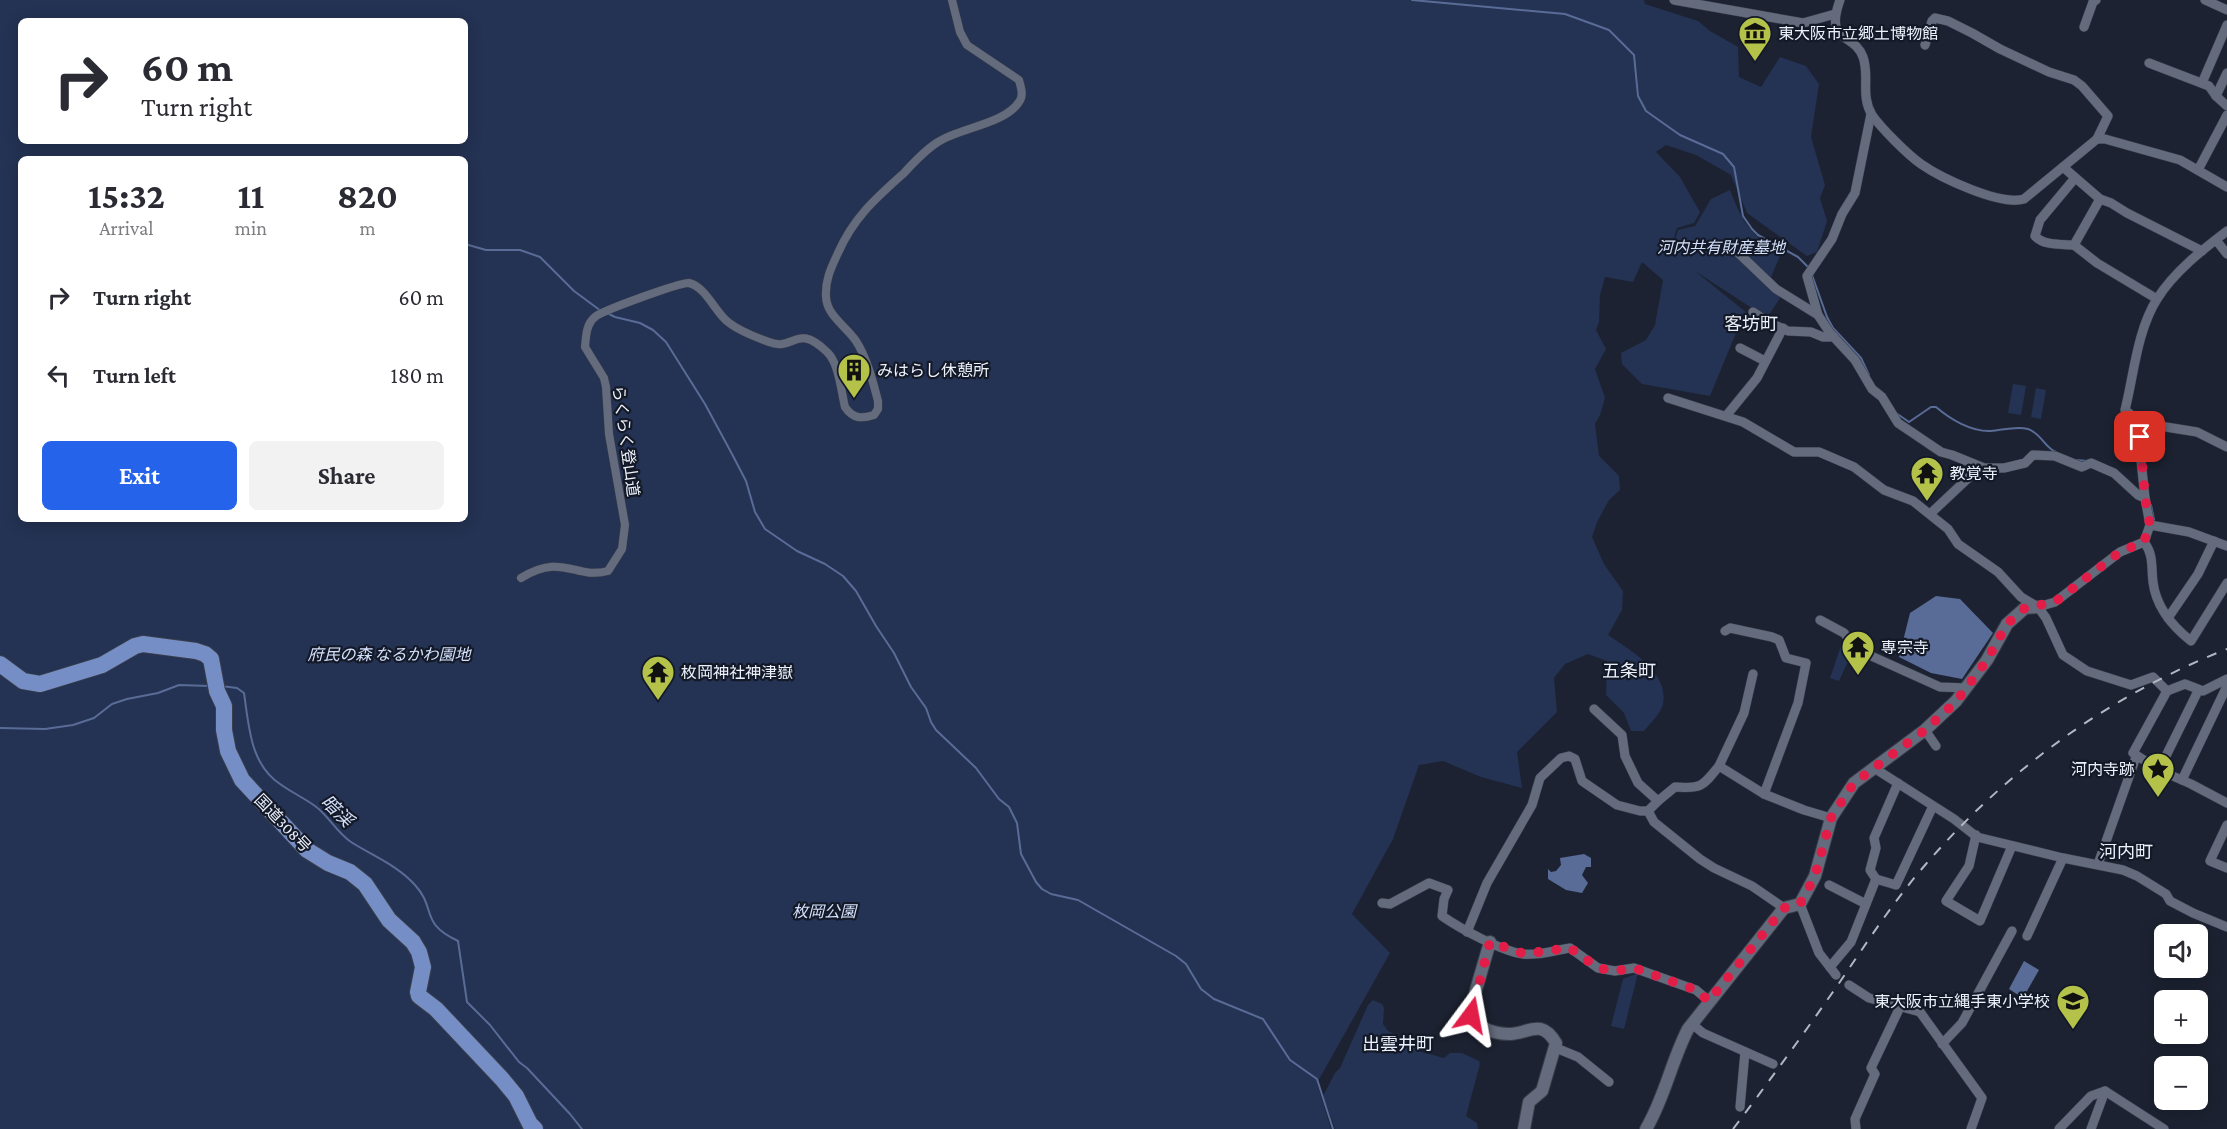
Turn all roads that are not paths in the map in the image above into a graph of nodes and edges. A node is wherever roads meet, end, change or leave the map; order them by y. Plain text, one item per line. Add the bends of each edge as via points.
1 (952, 0) edge
2 (1674, 0) edge
3 (1840, 0) edge
4 (2096, 0) edge
5 (2205, 0) edge
6 (2227, 10) edge
7 (1835, 14) junction
8 (2227, 25) edge
9 (2084, 27) dead end
10 (1925, 45) dead end
11 (2148, 63) dead end
12 (2227, 74) edge
13 (2202, 83) junction
14 (2216, 96) junction
15 (2227, 106) edge
16 (1871, 114) junction
17 (2227, 115) edge
18 (2097, 139) junction
19 (2063, 167) junction
20 (2198, 170) junction
21 (2075, 178) junction
22 (2227, 187) edge
23 (2100, 199) junction
24 (2227, 231) edge
25 (2216, 240) junction
26 (1730, 245) dead end
27 (2074, 245) junction
28 (2202, 251) junction
29 (2227, 254) edge
30 (2157, 299) junction
31 (1753, 312) dead end
32 (1818, 315) junction
33 (1783, 328) junction
34 (1834, 337) junction
35 (1740, 348) dead end
36 (1765, 361) junction
37 (1668, 398) dead end
38 (1726, 416) junction
39 (2141, 423) junction
40 (2227, 447) edge
41 (1980, 466) junction
42 (2145, 498) junction
43 (1930, 514) junction
44 (2150, 525) junction
45 (2144, 542) junction
46 (2214, 542) junction
47 (2227, 546) edge
48 (521, 578) dead end
49 (2227, 583) edge
50 (2038, 607) junction
51 (2168, 618) junction
52 (1820, 620) dead end
53 (1725, 631) dead end
54 (0, 664) edge
55 (1753, 674) dead end
56 (2227, 679) edge
57 (2227, 686) edge
58 (1966, 688) junction
59 (2167, 691) junction
60 (2198, 691) junction
61 (1594, 709) dead end
62 (1925, 730) junction
63 (1936, 746) dead end
64 (2136, 757) junction
65 (1719, 766) junction
66 (1874, 768) junction
67 (2159, 770) junction
68 (2182, 780) junction
69 (1899, 783) junction
70 (1764, 794) junction
71 (1658, 801) junction
72 (2227, 803) edge
73 (1933, 806) junction
74 (1648, 811) junction
75 (1831, 818) junction
76 (2227, 825) edge
77 (1976, 836) junction
78 (2012, 846) junction
79 (2063, 858) junction
80 (2098, 864) junction
81 (2227, 868) edge
82 (1876, 879) junction
83 (1829, 885) dead end
84 (1382, 903) dead end
85 (1800, 904) junction
86 (1866, 904) junction
87 (1784, 908) junction
88 (2226, 925) edge
89 (2012, 931) dead end
90 (1467, 932) junction
91 (2027, 936) dead end
92 (1490, 942) junction
93 (1849, 985) dead end
94 (1709, 1001) junction
95 (1900, 1005) junction
96 (1692, 1024) junction
97 (1942, 1044) junction
98 (1556, 1048) junction
99 (1746, 1052) junction
100 (1773, 1064) dead end
101 (1609, 1082) dead end
102 (2105, 1092) junction
103 (1740, 1107) dead end
104 (535, 1129) edge
105 (1524, 1129) edge
106 (1646, 1129) edge
107 (1856, 1129) edge
108 (1971, 1129) edge
109 (2059, 1129) edge
110 (2091, 1129) edge
111 (2164, 1129) edge

1 - 48 street, らくらく登山道 via 967,45 1019,80 1022,96 1019,103 1002,115 945,138 929,149 853,223 828,274 827,304 860,349 878,401 874,416 864,419 849,413 834,360 823,348 805,337 776,344 737,328 718,313 701,289 691,284 672,286 605,311 588,326 585,347 606,387 609,434 625,525 622,549 608,571 547,566
2 - 7 street via 1803,23
3 - 7 street
4 - 9 street
5 - 6 street
7 - 16 street via 1842,38 1862,53 1866,65 1864,93
8 - 13 street
10 - 18 street via 1935,18 2074,80 2108,116
11 - 13 street
12 - 14 street
13 - 14 street via 2210,86
14 - 15 street
16 - 19 street via 1922,165 2000,199 2024,199
16 - 32 street via 1855,193 1808,276
17 - 20 street
18 - 19 street
18 - 20 street via 2180,160
19 - 21 street
20 - 22 street
21 - 23 street
21 - 27 street via 2040,219 2035,236 2045,243
23 - 27 street
23 - 28 street
24 - 25 street
25 - 28 street
25 - 29 street
26 - 32 street via 1776,289
27 - 30 street
28 - 30 street
30 - 39 street via 2141,337 2125,410
31 - 33 street
32 - 34 street
33 - 34 street
33 - 36 street
34 - 41 street via 1855,360 1898,423 1941,452
35 - 36 street
36 - 38 street via 1757,378
37 - 38 street
38 - 43 street via 1794,452 1820,452 1854,467 1884,490 1913,501
39 - 40 street via 2197,432
39 - 42 street
41 - 42 street via 2004,468 2025,463 2033,454 2055,456 2082,467 2091,463 2114,473
41 - 43 street
42 - 44 street
43 - 50 street via 1958,544
44 - 45 street
44 - 46 street via 2189,532
45 - 50 street via 2120,552 2055,602
45 - 51 street via 2150,551 2156,595
46 - 47 street
46 - 51 street
49 - 51 street via 2191,641
50 - 58 street via 2025,608 2007,624
50 - 59 street via 2063,654 2087,671 2131,685 2152,677
52 - 58 street via 1844,633 1858,650 1940,687
53 - 70 street via 1730,628 1773,637 1779,640 1786,658 1806,663 1798,704
54 - 104 highway, 国道308号 via 23,681 40,684 102,665 143,644 196,651 211,659 224,706 228,751 242,780 307,850 365,884 388,920 419,952 423,967 419,996 502,1079
55 - 65 street via 1743,712
56 - 60 street
57 - 68 street
58 - 62 street
59 - 60 street via 2185,684
59 - 64 street via 2133,753
60 - 67 street
61 - 71 street via 1622,735 1625,756 1638,783
62 - 63 street
62 - 66 street
64 - 67 street
64 - 80 street
65 - 70 street
65 - 71 street via 1703,786 1675,787
66 - 69 street
66 - 75 street via 1854,783
67 - 68 street
68 - 72 street
69 - 73 street
69 - 82 street via 1874,838 1876,848 1870,870
70 - 75 street
71 - 74 street
73 - 77 street
73 - 82 street via 1896,885
74 - 87 street via 1654,822 1700,859 1752,885
74 - 90 street via 1617,805 1582,781 1575,759 1562,758 1540,778 1532,805 1486,883
75 - 85 street via 1815,876
76 - 81 street via 2210,861
77 - 78 street
77 - 78 street via 1969,866 1946,902 1980,921
78 - 79 street
79 - 80 street
79 - 91 street
80 - 88 street via 2137,876 2166,894 2170,901
82 - 86 street
83 - 86 street
84 - 90 street via 1390,904 1429,883 1448,890 1442,916
85 - 86 street via 1819,953 1833,971 1851,942
85 - 87 street
87 - 94 street
89 - 97 street via 1962,1023
90 - 92 street
92 - 94 street via 1524,954 1570,948 1598,968 1634,968 1696,990
92 - 98 street via 1472,1007 1475,1022 1499,1033 1543,1030 1551,1034
93 - 95 street via 1869,998
94 - 96 street
95 - 97 street via 1920,1012
95 - 107 street via 1871,1068 1875,1074 1855,1119
96 - 99 street
96 - 106 street via 1679,1047 1664,1096
97 - 108 street via 1982,1098
98 - 101 street via 1578,1058
98 - 105 street via 1542,1091 1529,1102
99 - 100 street
99 - 103 street
102 - 109 street via 2091,1096
102 - 110 street
102 - 111 street

